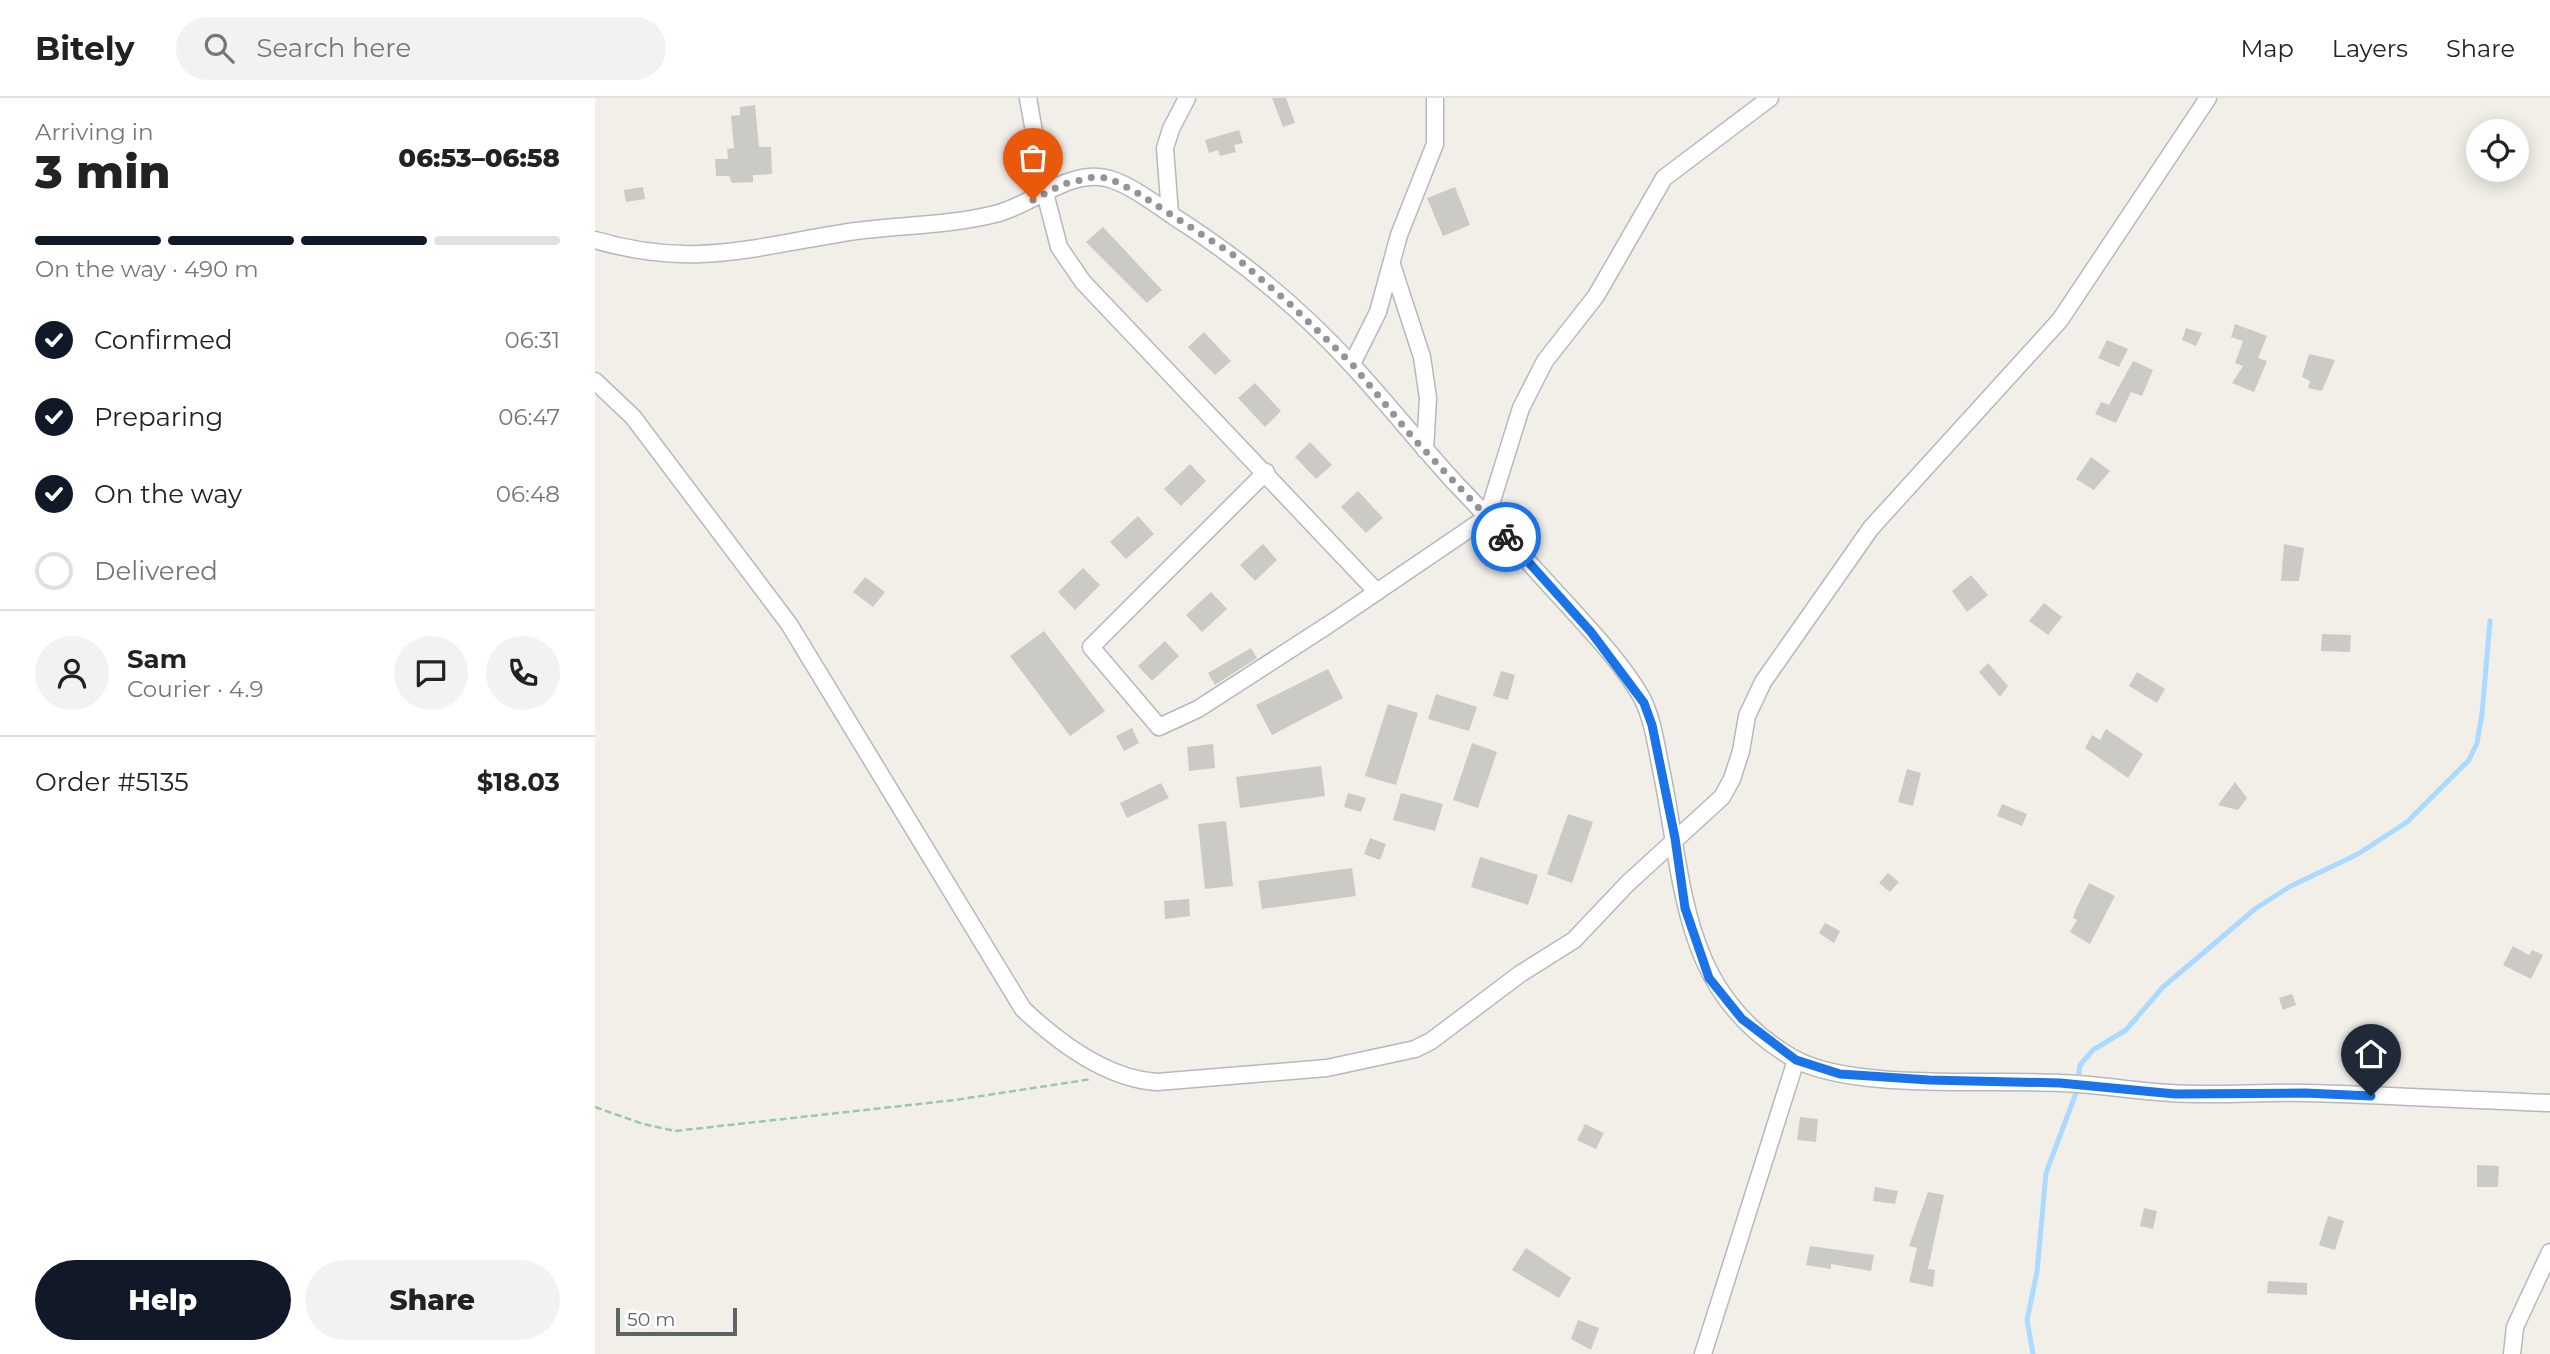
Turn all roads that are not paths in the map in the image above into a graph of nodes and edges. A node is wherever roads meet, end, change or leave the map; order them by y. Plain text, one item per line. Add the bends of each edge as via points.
1 (1028, 98) edge
2 (1187, 98) edge
3 (1434, 98) edge
4 (1770, 98) edge
5 (2208, 98) edge
6 (1045, 193) junction
7 (1170, 214) junction
8 (595, 240) edge
9 (1392, 262) junction
10 (1352, 364) junction
11 (595, 381) edge
12 (1425, 450) junction
13 (1266, 472) junction
14 (1487, 517) junction
15 (1377, 592) junction
16 (1675, 838) junction
17 (1796, 1060) junction
18 (2550, 1103) edge
19 (2550, 1252) edge
20 (1703, 1354) edge
21 (2512, 1354) edge

1 - 6 street
2 - 7 street via 1165,148
3 - 9 street via 1436,144
4 - 14 street via 1664,178 1596,296 1545,361 1521,408
5 - 16 street via 2060,320 1871,528 1763,682 1747,716 1738,761 1722,797
6 - 7 street via 1063,184 1109,178
6 - 8 street via 994,215 853,232 736,254 633,251
6 - 13 street via 1059,247 1083,282
7 - 10 street via 1232,254
9 - 10 street via 1378,312
9 - 12 street via 1422,357 1428,398
10 - 12 street
11 - 16 street via 633,416 789,624 1023,1009 1051,1035 1121,1075 1157,1082 1327,1068 1415,1049 1574,940
12 - 14 street
13 - 15 street
13 - 15 street via 1091,647 1159,727 1198,709
14 - 15 street
14 - 16 street via 1591,632 1644,703
16 - 17 street via 1685,908 1709,978 1742,1019
17 - 18 street via 1840,1074 1929,1080 2060,1083 2175,1094 2305,1093
17 - 20 street
19 - 21 street via 2515,1327

